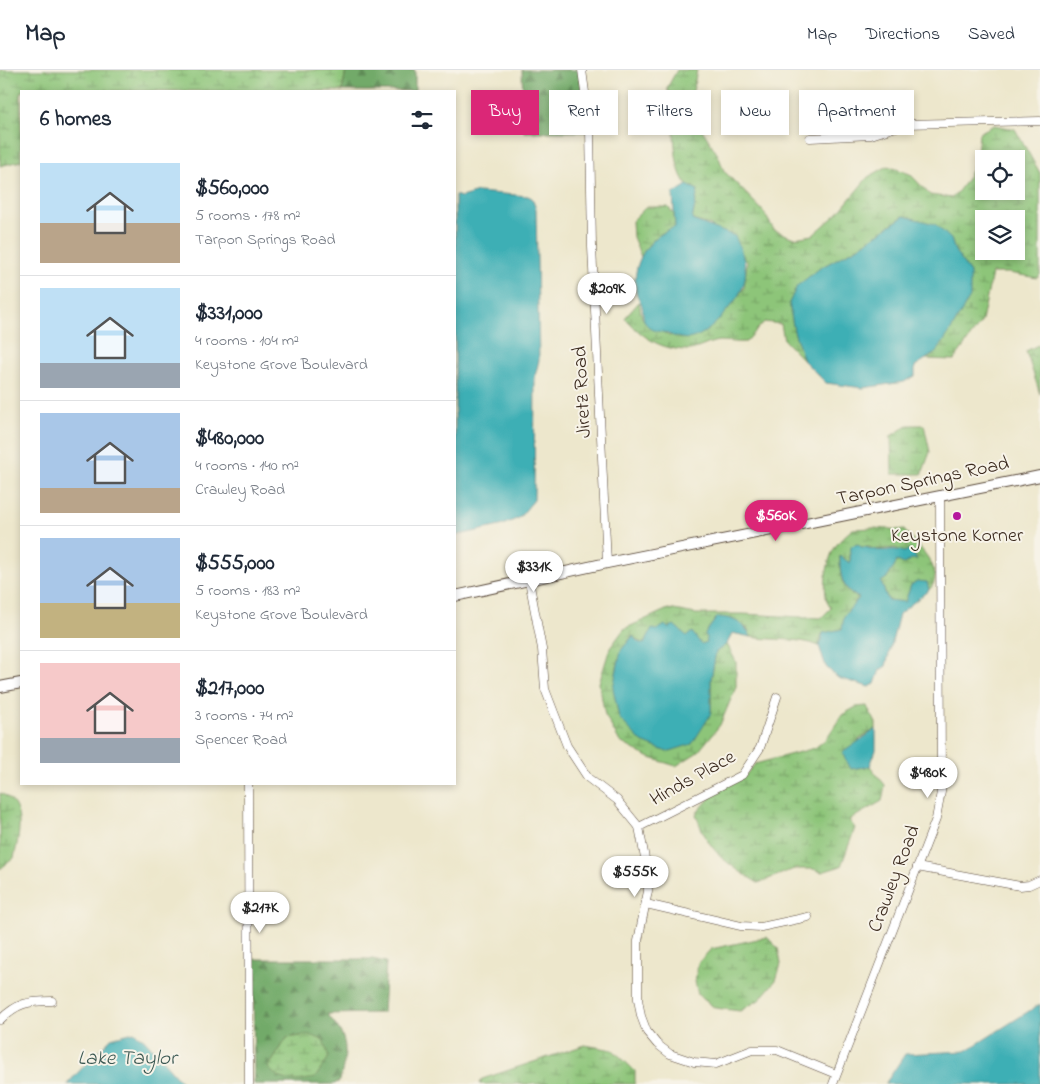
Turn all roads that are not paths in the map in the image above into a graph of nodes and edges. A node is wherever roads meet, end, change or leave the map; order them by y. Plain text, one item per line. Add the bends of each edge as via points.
1 (582, 70) edge
2 (1040, 121) edge
3 (810, 138) dead end
4 (1040, 476) edge
5 (940, 497) junction
6 (608, 563) junction
7 (529, 578) junction
8 (456, 590) edge
9 (456, 596) edge
10 (20, 683) edge
11 (0, 687) edge
12 (777, 697) dead end
13 (248, 785) edge
14 (639, 827) junction
15 (917, 867) junction
16 (1040, 880) edge
17 (646, 904) junction
18 (808, 917) dead end
19 (52, 1001) dead end
20 (0, 1020) edge
21 (836, 1074) junction
22 (249, 1084) edge
23 (833, 1084) edge

1 - 6 street, Jiretz Road via 590,129 592,247
2 - 3 street via 906,124 872,135
4 - 5 main road, Tarpon Springs Road
5 - 6 main road, Tarpon Springs Road
5 - 15 street, Crawley Road via 941,792 936,819
6 - 7 main road, Tarpon Springs Road
7 - 8 main road, Tarpon Springs Road
7 - 9 main road, Tarpon Springs Road
7 - 14 street via 542,649 544,689 567,746 588,778 617,800
10 - 11 main road
12 - 14 street, Hinds Place via 760,748 742,774
13 - 22 street
14 - 17 street via 647,868
15 - 16 street via 1020,886
15 - 21 street, Crawley Road
17 - 18 street via 741,926 761,927
17 - 21 street via 638,941 638,999 641,1016 657,1044 670,1054 694,1062 716,1064 752,1050 777,1050
19 - 20 street via 19,1005
21 - 23 street, Crawley Road

